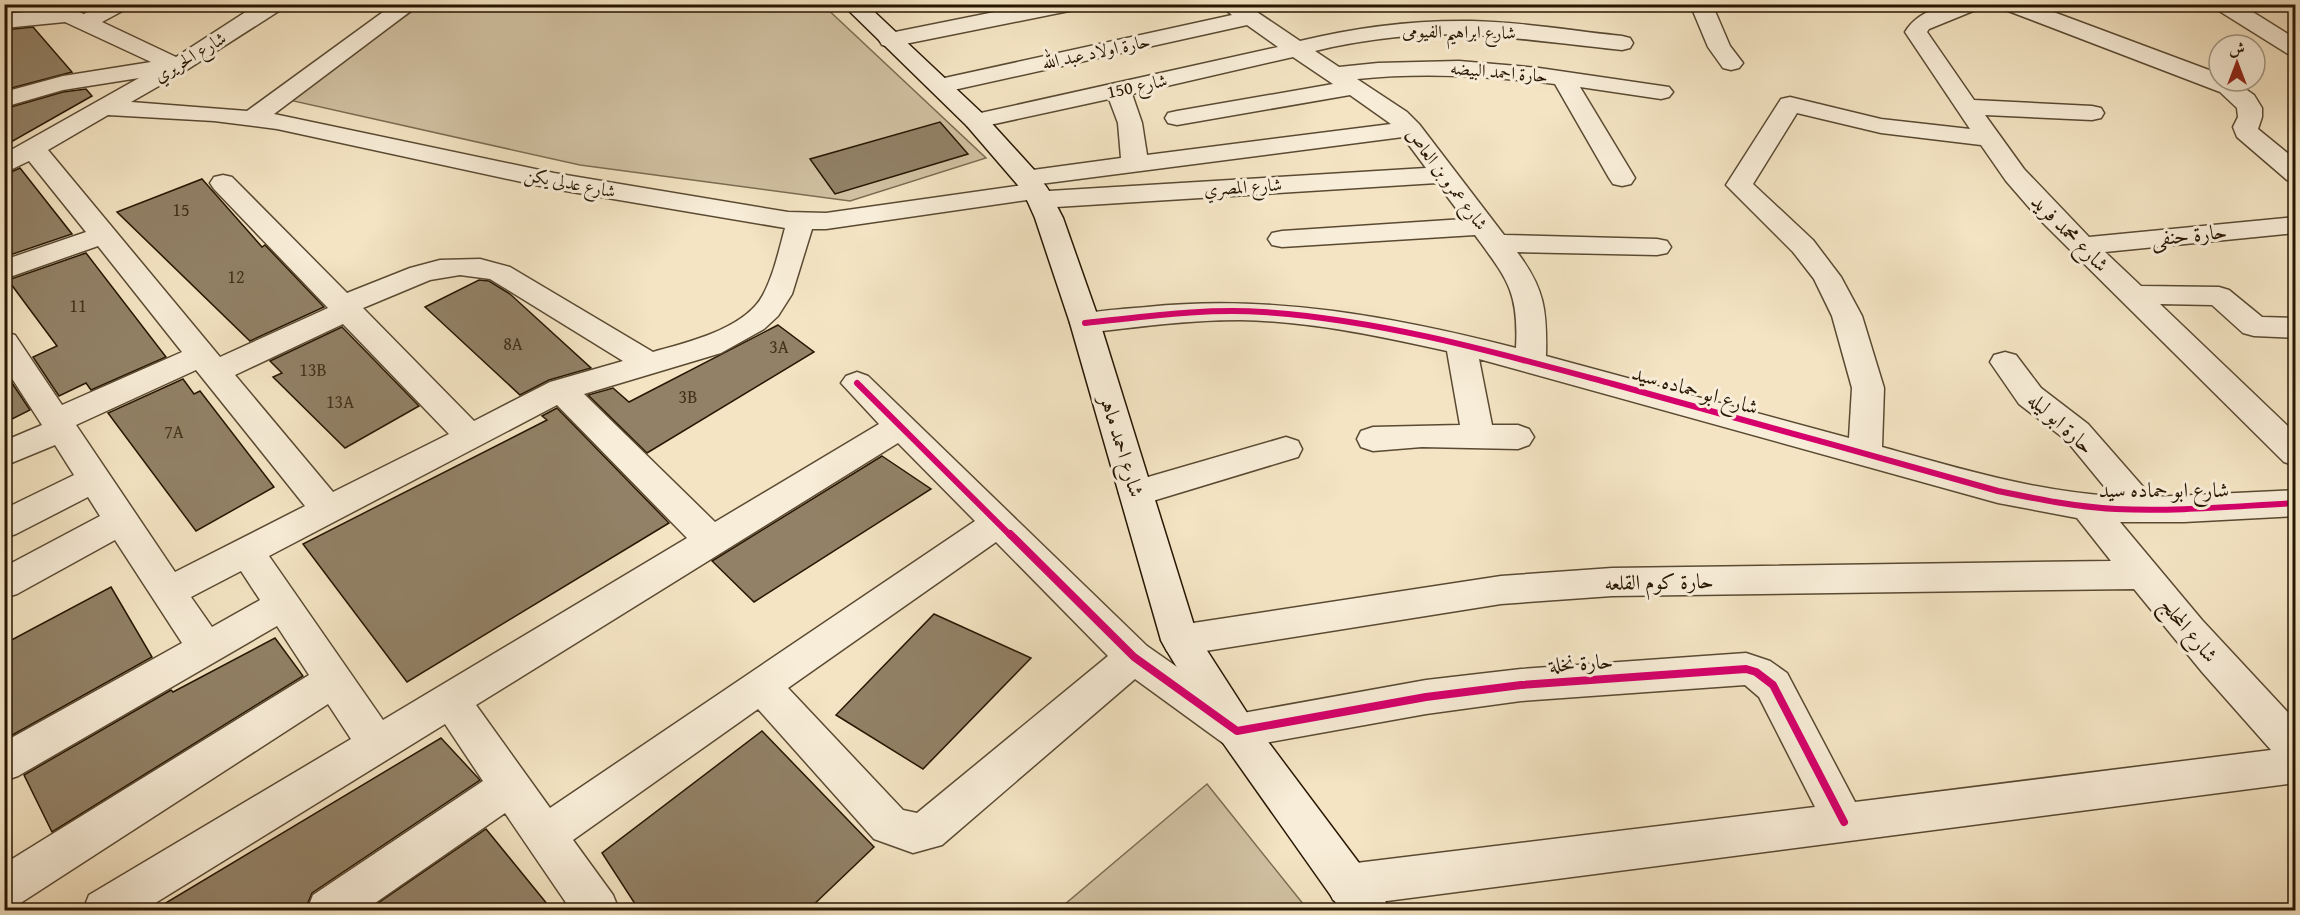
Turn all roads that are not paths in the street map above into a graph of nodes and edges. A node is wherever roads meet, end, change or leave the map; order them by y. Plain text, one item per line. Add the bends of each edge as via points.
1 (17, 4) edge
2 (118, 4) edge
3 (274, 4) edge
4 (409, 4) edge
5 (853, 4) edge
6 (1069, 4) edge
7 (1230, 4) edge
8 (1701, 4) edge
9 (1970, 4) edge
10 (2012, 4) edge
11 (2224, 4) edge
12 (4, 11) edge
13 (1251, 18) junction
14 (4, 21) edge
15 (85, 23) junction
16 (890, 39) junction
17 (1622, 43) dead end
18 (1298, 49) junction
19 (2295, 49) edge
20 (1731, 63) dead end
21 (177, 66) junction
22 (1563, 78) junction
23 (1346, 81) junction
24 (940, 86) junction
25 (1118, 90) junction
26 (1661, 92) dead end
27 (5, 100) edge
28 (1966, 107) junction
29 (105, 108) junction
30 (2092, 113) dead end
31 (253, 118) junction
32 (1177, 118) dead end
33 (976, 121) junction
34 (1410, 129) junction
35 (1990, 138) junction
36 (33, 149) junction
37 (1135, 164) junction
38 (4, 165) edge
39 (2295, 174) edge
40 (1445, 175) junction
41 (1622, 178) dead end
42 (223, 183) dead end
43 (1035, 190) junction
44 (801, 221) junction
45 (2295, 225) edge
46 (1489, 235) junction
47 (103, 236) junction
48 (1282, 239) dead end
49 (2082, 246) junction
50 (1657, 247) dead end
51 (4, 270) edge
52 (2133, 296) junction
53 (345, 308) junction
54 (1085, 323) junction
55 (2295, 327) edge
56 (1461, 346) junction
57 (8, 352) edge
58 (1531, 362) junction
59 (2005, 362) dead end
60 (648, 363) junction
61 (208, 364) junction
62 (857, 383) dead end
63 (561, 390) junction
64 (59, 425) junction
65 (900, 426) junction
66 (470, 436) junction
67 (1479, 436) junction
68 (1518, 437) dead end
69 (1373, 440) dead end
70 (1286, 449) dead end
71 (4, 454) edge
72 (1864, 454) junction
73 (2295, 454) edge
74 (94, 479) junction
75 (1136, 493) junction
76 (2295, 503) edge
77 (2088, 507) junction
78 (328, 510) junction
79 (2143, 510) junction
80 (122, 520) junction
81 (997, 523) junction
82 (4, 525) edge
83 (712, 541) junction
84 (247, 551) junction
85 (2142, 575) junction
86 (4, 584) edge
87 (168, 592) junction
88 (283, 606) junction
89 (1180, 640) junction
90 (206, 649) junction
91 (1134, 657) junction
92 (333, 680) junction
93 (762, 685) junction
94 (450, 700) junction
95 (1236, 730) junction
96 (377, 745) junction
97 (2295, 749) edge
98 (4, 763) edge
99 (2295, 765) edge
100 (511, 785) junction
101 (1844, 822) junction
102 (545, 835) junction
103 (4, 889) edge
104 (1357, 898) edge
105 (105, 910) edge
106 (329, 910) edge
107 (597, 910) edge

1 - 12 street
2 - 15 street
3 - 21 street, شارع الحريري
4 - 31 street
5 - 16 street, شارع احمد ماهر
6 - 16 street
7 - 13 street, شارع عمرو بن العاص
8 - 20 street via 1719,47
9 - 28 street, شارع محمد فريد via 1921,24 1916,32
10 - 39 street via 2229,88 2251,110 2246,132
11 - 19 street
13 - 18 street, شارع عمرو بن العاص
13 - 24 street, حارة اولاد عبد الله
14 - 15 street via 63,14
15 - 21 street
16 - 24 street, شارع احمد ماهر
17 - 18 street, شارع ابراهيم الفيومى via 1445,28 1345,37
18 - 23 street, شارع عمرو بن العاص
18 - 25 street, شارع 150
21 - 27 street via 69,80
21 - 29 street, شارع الحريري
22 - 23 street, حارة احمد البيضه via 1432,66 1367,70
22 - 26 street, حارة احمد البيضه
22 - 41 street
23 - 32 street, حارة احمد البيضه
23 - 34 street, شارع عمرو بن العاص
24 - 33 street, شارع احمد ماهر
25 - 33 street, شارع 150
25 - 37 street via 1130,123
28 - 30 street
28 - 35 street, شارع محمد فريد
29 - 31 street, شارع عدلى يكن
29 - 36 street, شارع الحريري
31 - 44 street, شارع عدلى يكن via 555,181
33 - 43 street, شارع احمد ماهر
34 - 37 street
34 - 40 street, شارع عمرو بن العاص
35 - 49 street, شارع محمد فريد via 2031,195
35 - 72 street via 1881,126 1790,104 1739,185 1803,246 1827,276 1847,316 1868,388
36 - 38 street, شارع الحريري
36 - 47 street
37 - 43 street
40 - 43 street, شارع المصري
40 - 46 street, شارع عمرو بن العاص
42 - 53 street
43 - 44 street, شارع عدلى يكن via 826,221
43 - 54 street, شارع احمد ماهر
44 - 60 street via 776,299 765,313 731,337 710,346
45 - 49 street, حارة حنفى
46 - 48 street
46 - 50 street
46 - 58 street, شارع عمرو بن العاص via 1529,290
47 - 51 street
47 - 61 street
49 - 52 street, شارع محمد فريد
52 - 55 street via 2219,296 2254,326
52 - 73 street, شارع محمد فريد
53 - 60 street via 424,273 446,267 486,267
53 - 61 street
53 - 66 street
54 - 56 street, شارع ابو حماده سيد via 1200,312 1261,312 1383,328
54 - 75 street, شارع احمد ماهر
56 - 58 street, شارع ابو حماده سيد
56 - 67 street
57 - 64 street
58 - 72 street, شارع ابو حماده سيد
59 - 79 street, حارة ابو ليله via 2030,396 2077,432
60 - 63 street
61 - 64 street
61 - 78 street
62 - 65 street
63 - 66 street
63 - 83 street
64 - 71 street
64 - 74 street
65 - 81 street
65 - 83 street
66 - 78 street
67 - 68 street
67 - 69 street
70 - 75 street
72 - 77 street, شارع ابو حماده سيد via 1998,491
74 - 80 street
74 - 82 street
75 - 89 street, شارع احمد ماهر
76 - 79 street, شارع ابو حماده سيد
77 - 79 street, شارع ابو حماده سيد
77 - 85 street, شارع المحلج
78 - 84 street
80 - 86 street
80 - 87 street
81 - 91 street
81 - 93 street
83 - 94 street
84 - 87 street
84 - 88 street
85 - 89 street, حارة كوم القلعه via 1612,582 1490,592
85 - 97 street, شارع المحلج
87 - 90 street
88 - 90 street
88 - 92 street
89 - 95 street, شارع احمد ماهر
90 - 98 street
91 - 93 street via 927,831 913,833 889,825
91 - 95 street
92 - 96 street
92 - 103 street
93 - 102 street
94 - 96 street
94 - 100 street
95 - 101 street, حارة نخلة via 1521,685 1746,669 1773,685
95 - 104 street, شارع احمد ماهر
96 - 105 street
99 - 101 street
100 - 102 street
100 - 106 street
101 - 104 street
102 - 107 street

